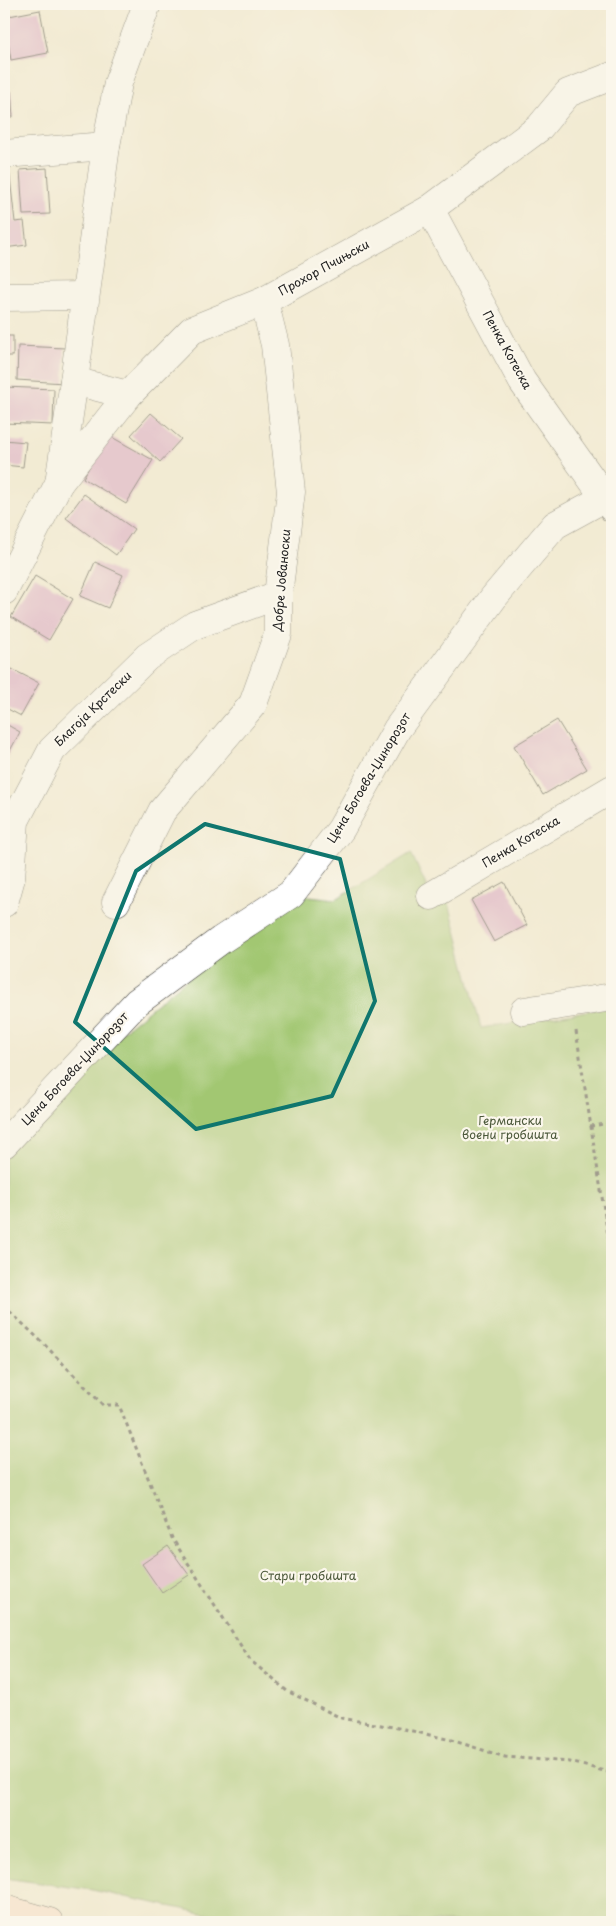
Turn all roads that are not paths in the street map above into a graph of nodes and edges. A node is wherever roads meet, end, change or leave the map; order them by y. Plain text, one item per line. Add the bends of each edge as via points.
1 (147, 4) edge
2 (612, 76) edge
3 (106, 146) junction
4 (4, 154) edge
5 (430, 209) junction
6 (84, 296) junction
7 (4, 297) edge
8 (264, 301) junction
9 (74, 381) junction
10 (128, 395) junction
11 (59, 483) junction
12 (609, 503) edge
13 (4, 590) edge
14 (278, 595) junction
15 (612, 789) edge
16 (431, 896) dead end
17 (116, 902) dead end
18 (4, 903) edge
19 (612, 997) edge
20 (524, 1011) dead end
21 (4, 1144) edge
22 (4, 1909) edge
23 (49, 1922) edge

1 - 3 street via 118,83
2 - 5 street, Прохор Пчињски via 568,93 539,128
3 - 4 street
3 - 6 street
5 - 8 street, Прохор Пчињски
5 - 12 street, Пенка Котеска via 522,381
6 - 7 street
6 - 9 street
8 - 10 street, Прохор Пчињски via 192,330
8 - 14 street, Добре Јованоски via 275,345 291,492
9 - 10 street
9 - 11 street
10 - 11 street, Прохор Пчињски
11 - 13 street
12 - 21 street, Цена Богоева-Џинорозот via 555,525 494,597 397,729 341,829 291,894 221,940 137,1002
14 - 17 street, Добре Јованоски via 278,634 253,704 162,811
14 - 18 street, Благоја Крстески via 195,625 146,657 52,750 15,821 11,878
15 - 16 street, Пенка Котеска
19 - 20 street
22 - 23 street

